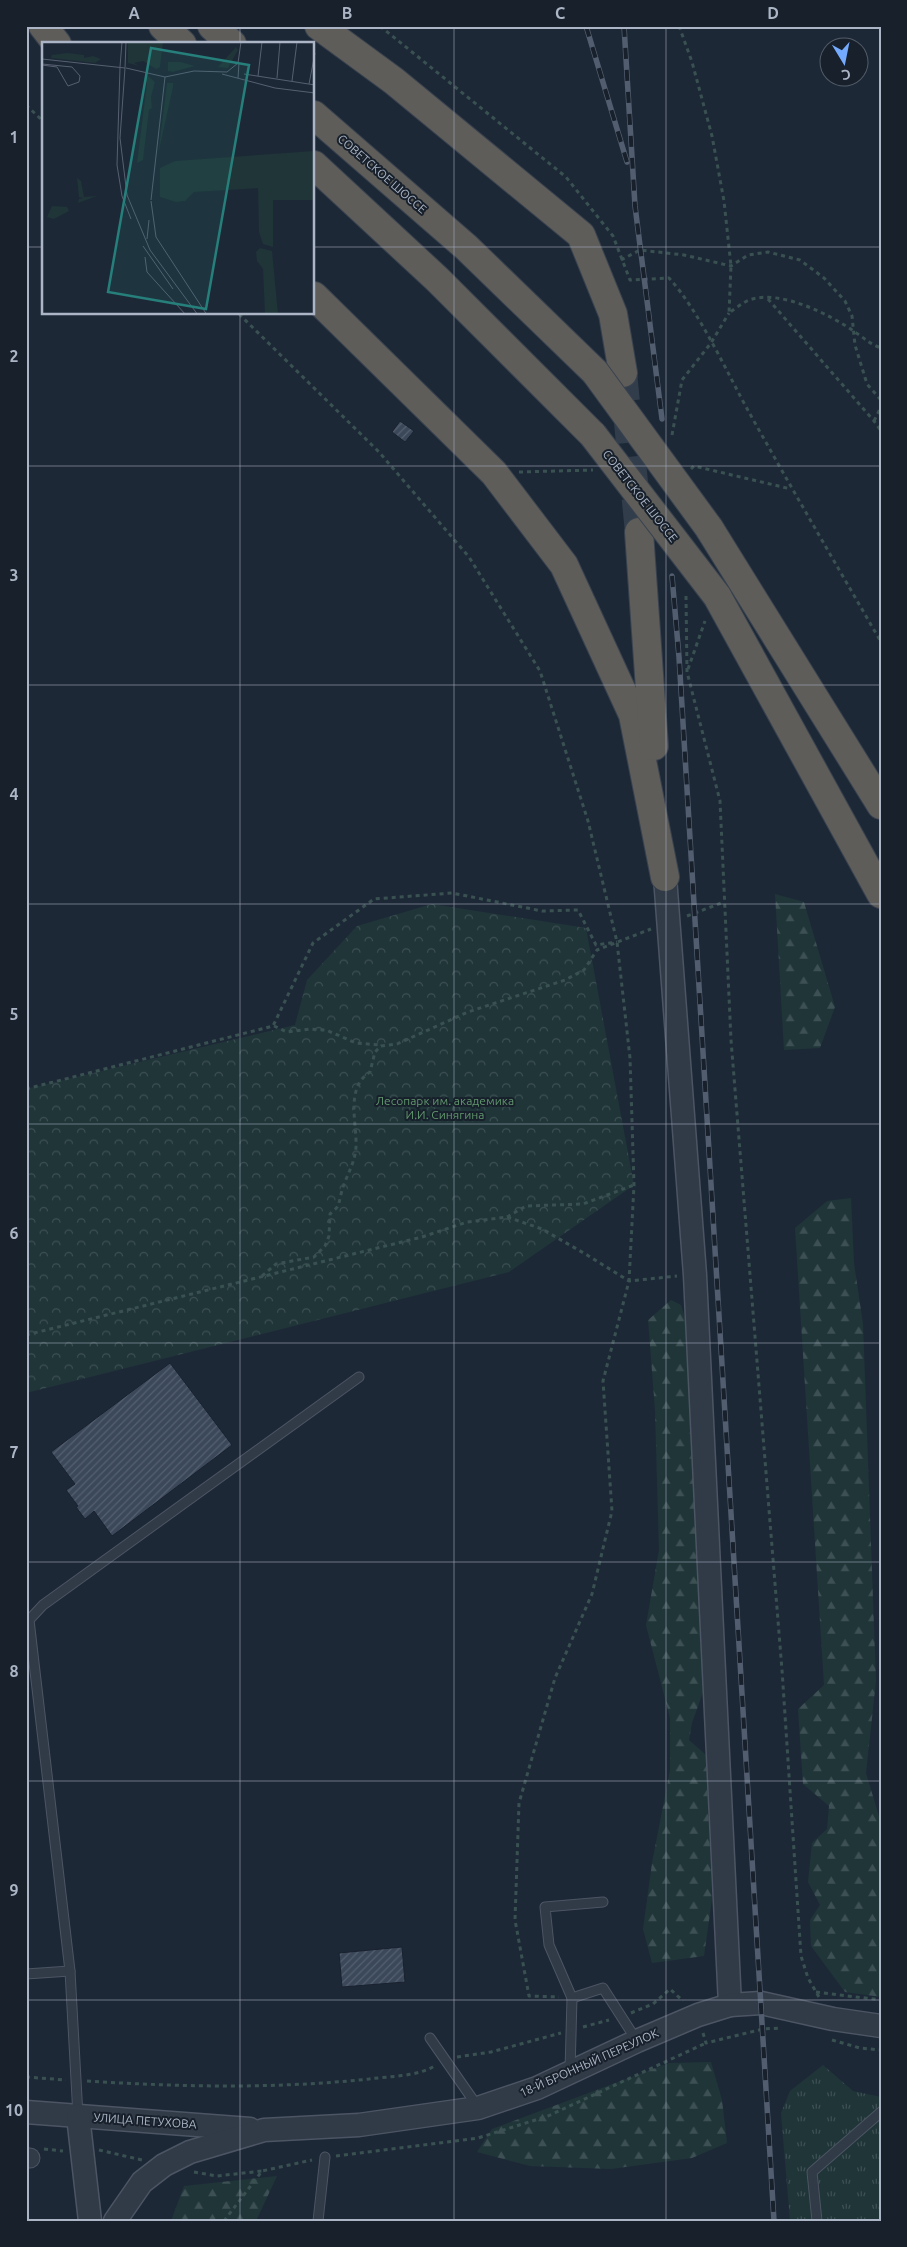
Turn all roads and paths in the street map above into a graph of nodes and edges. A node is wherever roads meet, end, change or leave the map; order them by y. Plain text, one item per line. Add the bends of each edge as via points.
1 (43, 26) edge
2 (163, 26) edge
3 (212, 26) edge
4 (319, 26) edge
5 (380, 26) edge
6 (679, 26) edge
7 (55, 42) edge
8 (180, 42) edge
9 (230, 42) edge
10 (26, 105) edge
11 (315, 116) edge
12 (42, 120) edge
13 (315, 167) edge
14 (621, 260) junction
15 (732, 266) junction
16 (315, 297) edge
17 (768, 298) junction
18 (729, 313) junction
19 (240, 315) edge
20 (854, 331) junction
21 (711, 343) junction
22 (881, 348) edge
23 (623, 372) tunnel mouth
24 (881, 400) edge
25 (881, 407) edge
26 (874, 421) junction
27 (881, 431) edge
28 (672, 435) dead end
29 (694, 466) dead end
30 (592, 470) dead end
31 (494, 473) junction
32 (792, 489) junction
33 (639, 532) tunnel mouth
34 (686, 596) dead end
35 (705, 623) dead end
36 (881, 642) edge
37 (687, 672) junction
38 (881, 805) edge
39 (665, 878) junction
40 (881, 894) edge
41 (616, 942) junction
42 (273, 1026) junction
43 (381, 1046) junction
44 (26, 1090) edge
45 (634, 1185) junction
46 (507, 1217) junction
47 (695, 1275) junction
48 (262, 1276) junction
49 (629, 1281) junction
50 (26, 1334) edge
51 (359, 1377) dead end
52 (27, 1616) edge
53 (603, 1902) dead end
54 (70, 1971) junction
55 (26, 1974) edge
56 (816, 1992) junction
57 (572, 1998) junction
58 (881, 2000) edge
59 (730, 2005) junction
60 (698, 2015) junction
61 (622, 2017) junction
62 (881, 2026) edge
63 (791, 2027) dead end
64 (829, 2028) junction
65 (571, 2030) junction
66 (430, 2038) dead end
67 (637, 2041) junction
68 (881, 2050) edge
69 (444, 2060) junction
70 (570, 2073) junction
71 (26, 2077) edge
72 (75, 2080) junction
73 (478, 2108) junction
74 (26, 2112) edge
75 (881, 2112) edge
76 (78, 2116) junction
77 (264, 2130) junction
78 (325, 2157) dead end
79 (90, 2221) edge
80 (115, 2221) edge
81 (318, 2221) edge
82 (818, 2221) edge

1 - 7 highway
2 - 8 highway
3 - 9 highway
4 - 23 highway via 394,81 581,234 613,314
5 - 14 path via 566,177 613,236
6 - 15 path via 712,136
10 - 12 path
11 - 38 highway, СОВЕТСКОЕ ШОССЕ, bridge via 466,247 595,372 709,528
13 - 40 highway, СОВЕТСКОЕ ШОССЕ, bridge via 437,279 593,435 716,596
14 - 15 path via 640,250 684,255
14 - 21 path via 630,280 668,278 686,300
15 - 18 path
15 - 20 path via 748,255 768,252 800,260 846,301
16 - 31 highway
17 - 18 path via 749,300
17 - 20 path via 804,305
17 - 26 path
18 - 21 path
19 - 41 path via 379,452 469,557 540,671 588,821
20 - 22 path via 870,345
20 - 24 path via 867,384
21 - 28 path via 682,380
21 - 32 path
25 - 26 path
26 - 27 path
29 - 32 path
30 - 31 path
31 - 39 highway via 564,565 633,716
32 - 36 path
33 - 39 highway
34 - 37 path
35 - 37 path
37 - 56 path via 720,801 730,1040 782,1660 801,1956
39 - 47 street
41 - 42 path via 596,945 578,910 542,911 452,894 374,898 313,943
41 - 43 path via 597,950 584,970 565,980 468,1012 396,1044
41 - 45 path via 630,1058
42 - 43 path via 287,1032 326,1030 356,1043
42 - 44 path
43 - 48 path via 375,1052 370,1072 362,1077 357,1088 353,1163 338,1206 330,1214 326,1246 314,1257 276,1264
45 - 46 path via 583,1204 526,1206
45 - 49 path
46 - 48 path via 467,1222 422,1237
46 - 49 path via 542,1229
47 - 49 path
47 - 59 street
48 - 50 path
49 - 57 path via 603,1381 612,1511 592,1594 554,1678 519,1804 516,1920 529,1996
51 - 52 lane
52 - 54 lane
53 - 57 lane via 545,1907 549,1945
54 - 55 lane
54 - 72 lane
56 - 58 path
56 - 64 path
57 - 61 lane via 603,1988
57 - 65 lane
59 - 60 street, 18-Й БРОННЫЙ ПЕРЕУЛОК
59 - 64 street, 18-Й БРОННЫЙ ПЕРЕУЛОК via 761,2003
60 - 61 path via 670,1989 653,2004
60 - 63 path via 706,2043 763,2029
60 - 67 street, 18-Й БРОННЫЙ ПЕРЕУЛОК
61 - 65 path
61 - 67 lane
62 - 64 street, 18-Й БРОННЫЙ ПЕРЕУЛОК
64 - 68 path via 860,2048
65 - 69 path via 491,2052
65 - 70 lane
66 - 69 lane
67 - 70 street, 18-Й БРОННЫЙ ПЕРЕУЛОК
69 - 72 path via 432,2068 407,2074 314,2084 176,2087
69 - 73 lane
70 - 73 street, 18-Й БРОННЫЙ ПЕРЕУЛОК
71 - 72 path
72 - 76 lane
73 - 77 street, 18-Й БРОННЫЙ ПЕРЕУЛОК via 359,2124
74 - 76 street, УЛИЦА ПЕТУХОВА
75 - 82 lane via 812,2172
76 - 77 street, УЛИЦА ПЕТУХОВА
76 - 79 street
77 - 80 street, 18-Й БРОННЫЙ ПЕРЕУЛОК via 190,2152 164,2165 142,2182
78 - 81 lane

